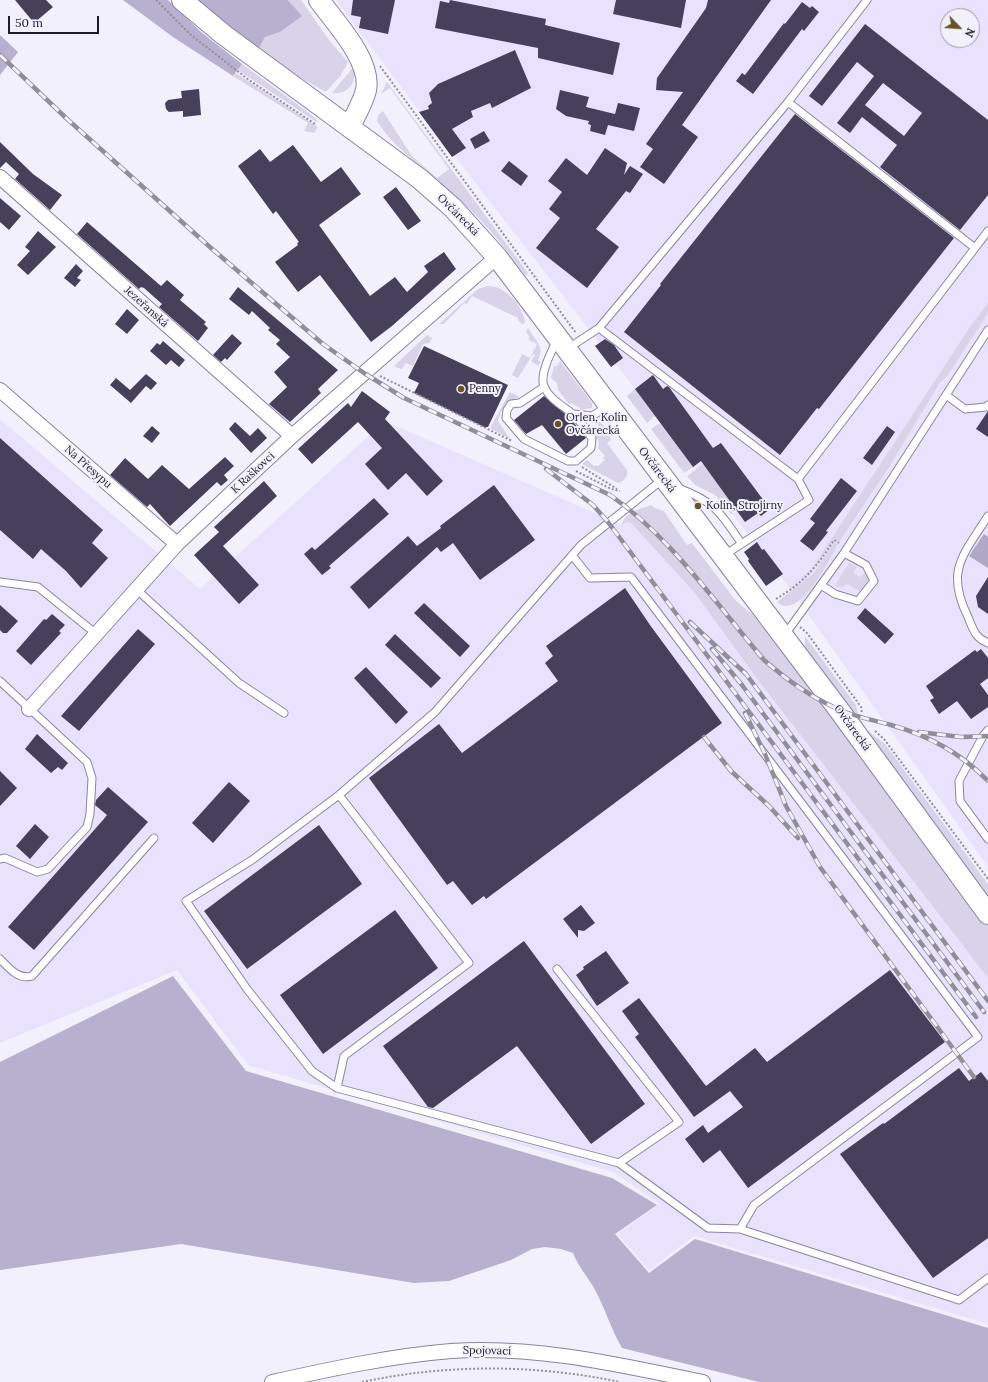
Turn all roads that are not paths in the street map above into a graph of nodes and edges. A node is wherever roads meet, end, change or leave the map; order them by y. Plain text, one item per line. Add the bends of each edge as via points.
1 (182, 0) edge
2 (319, 0) edge
3 (867, 0) edge
4 (788, 102) junction
5 (350, 127) junction
6 (0, 177) edge
7 (988, 230) edge
8 (975, 248) junction
9 (497, 257) junction
10 (599, 328) junction
11 (988, 330) edge
12 (569, 342) junction
13 (544, 387) junction
14 (0, 390) edge
15 (946, 395) junction
16 (988, 404) edge
17 (609, 405) junction
18 (573, 414) junction
19 (292, 436) junction
20 (798, 479) junction
21 (667, 482) junction
22 (988, 516) edge
23 (742, 543) junction
24 (177, 544) junction
25 (846, 550) junction
26 (572, 555) junction
27 (723, 556) junction
28 (0, 582) edge
29 (821, 585) junction
30 (136, 589) junction
31 (789, 630) junction
32 (95, 633) junction
33 (988, 642) edge
34 (0, 681) edge
35 (29, 709) junction
36 (284, 713) dead end
37 (988, 730) edge
38 (339, 795) junction
39 (154, 838) dead end
40 (988, 839) edge
41 (0, 859) edge
42 (988, 914) edge
43 (0, 959) edge
44 (557, 969) dead end
45 (337, 1088) junction
46 (618, 1163) junction
47 (740, 1229) junction
48 (988, 1278) edge
49 (272, 1382) edge
50 (703, 1382) edge

1 - 5 main road, Ovčárecká via 224,35
2 - 5 main road via 354,47 367,80 366,89
3 - 4 lane
4 - 8 lane
4 - 10 lane
5 - 9 main road, Ovčárecká via 431,189
6 - 19 street, Jezeřanská
7 - 8 lane
8 - 20 lane
9 - 12 main road, Ovčárecká
9 - 19 street, K Raškovci
10 - 12 lane
10 - 20 lane
11 - 15 lane
12 - 13 lane via 550,354 542,378
12 - 17 main road, Ovčárecká
13 - 18 lane via 556,402
13 - 18 lane via 527,400 511,404 507,410 506,418 524,439 568,461 576,461 591,448 592,438
14 - 24 street, Na Přesypu
15 - 16 lane via 965,409 986,407
15 - 25 lane
17 - 18 lane via 592,416
17 - 21 main road, Ovčárecká
19 - 24 street, K Raškovci
20 - 23 lane via 809,500
21 - 23 lane via 711,503
21 - 26 lane via 603,526
21 - 27 main road, Ovčárecká
22 - 33 lane via 961,558 956,578 960,601 974,631 980,639
23 - 27 lane
24 - 30 street, K Raškovci
25 - 29 lane
25 - 29 lane via 866,565 874,581 858,601 835,594
26 - 38 lane via 435,712
26 - 47 lane via 590,578 631,577 978,1037 754,1205
27 - 31 main road, Ovčárecká
28 - 32 lane via 38,587
29 - 31 lane
30 - 32 street, K Raškovci
30 - 36 lane via 239,683
31 - 42 main road, Ovčárecká via 839,710
32 - 35 street, K Raškovci
34 - 35 lane
35 - 41 lane via 87,762 92,778 90,814 87,827 48,869 37,872 5,858
37 - 40 lane via 959,780 960,800
38 - 45 lane via 469,963 344,1056
38 - 45 lane via 252,860 186,901 247,988 312,1071
39 - 43 lane via 32,976 26,978 18,975
44 - 46 lane via 679,1122
45 - 46 lane
46 - 47 lane via 708,1228
47 - 48 lane via 959,1300
49 - 50 street, Spojovací via 391,1358 482,1350 575,1357

